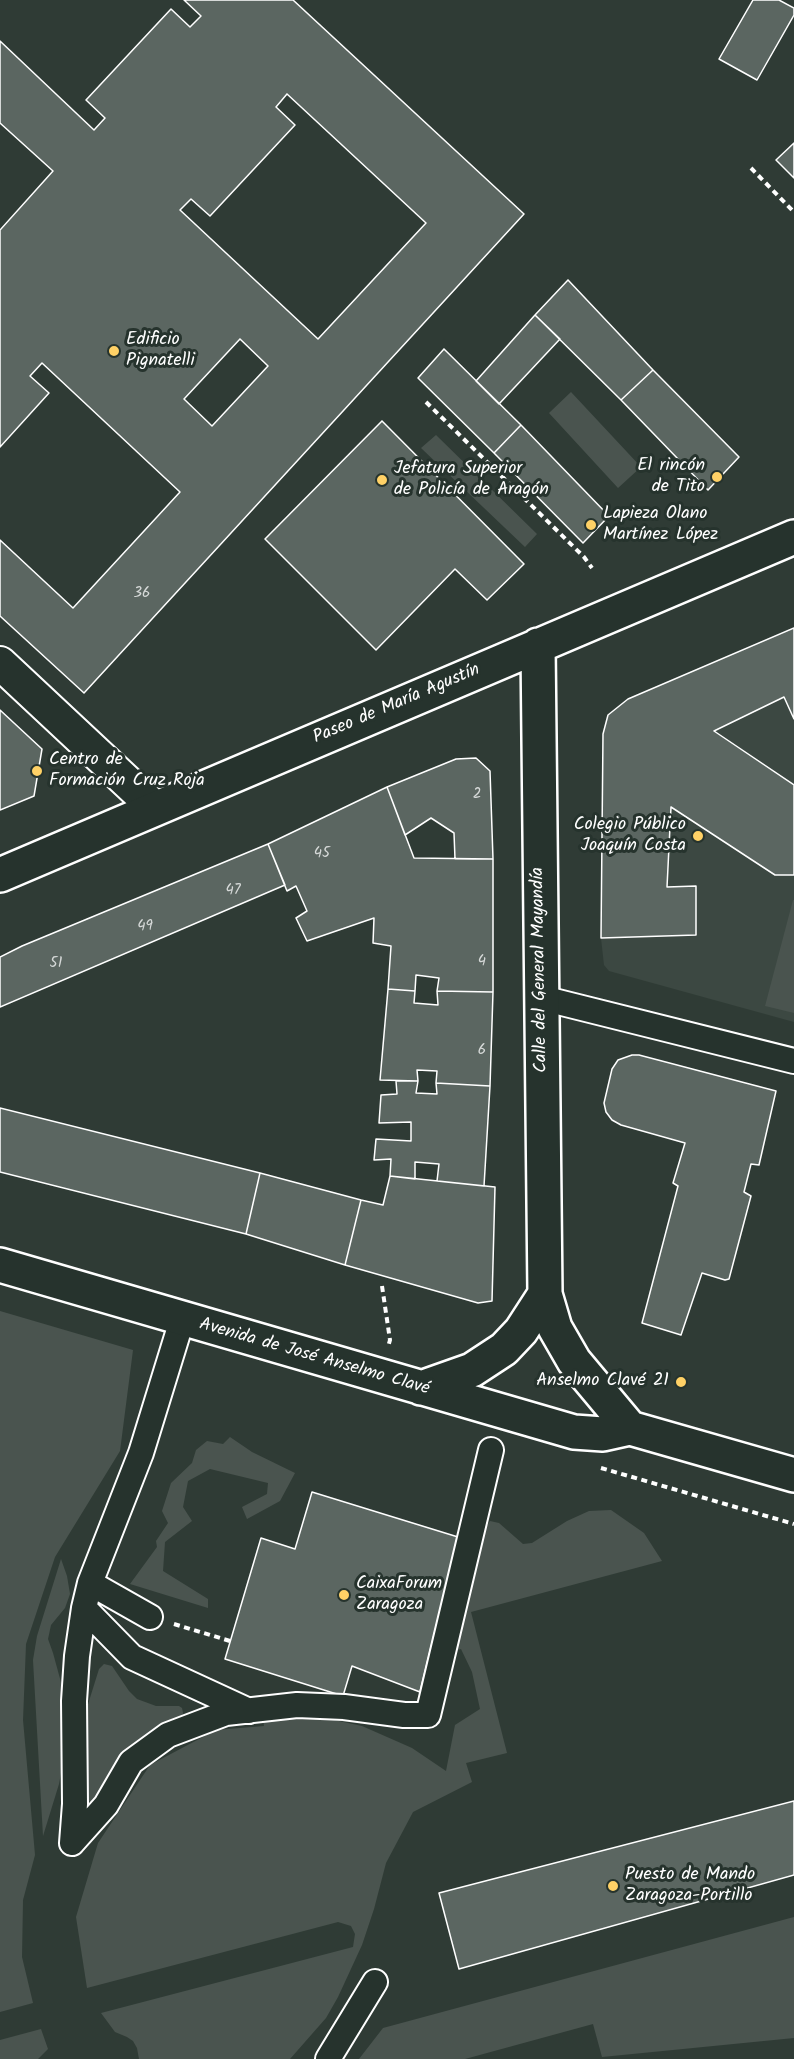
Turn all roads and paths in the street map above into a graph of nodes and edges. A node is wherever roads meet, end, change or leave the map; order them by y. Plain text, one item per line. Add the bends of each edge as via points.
1 (751, 168) dead end
2 (794, 212) edge
3 (426, 402) dead end
4 (794, 537) edge
5 (592, 567) dead end
6 (538, 645) junction
7 (0, 663) edge
8 (155, 808) junction
9 (0, 875) edge
10 (542, 998) junction
11 (794, 1060) edge
12 (0, 1265) edge
13 (382, 1286) dead end
14 (545, 1294) junction
15 (182, 1320) junction
16 (387, 1350) dead end
17 (421, 1388) junction
18 (630, 1428) junction
19 (491, 1450) dead end
20 (794, 1476) edge
21 (713, 1501) dead end
22 (794, 1524) edge
23 (90, 1583) junction
24 (84, 1608) junction
25 (150, 1617) joint
26 (230, 1641) dead end
27 (249, 1711) junction
28 (375, 1982) dead end
29 (328, 2059) edge

1 - 2 path
3 - 5 path
4 - 6 main road, Paseo de María Agustín
6 - 8 main road, Paseo de María Agustín
6 - 10 main road, Calle del General Mayandía
7 - 8 street
8 - 9 main road, Paseo de María Agustín
10 - 11 street
10 - 14 main road, Calle del General Mayandía
12 - 15 main road, Avenida de José Anselmo Clavé
13 - 16 path via 390,1340
14 - 17 main road via 504,1349 472,1370
14 - 18 main road via 555,1328 574,1361
15 - 17 main road, Avenida de José Anselmo Clavé
15 - 23 street via 141,1453
17 - 18 main road, Avenida de José Anselmo Clavé via 574,1432 603,1434
18 - 20 main road, Avenida de José Anselmo Clavé
19 - 27 street via 428,1715 297,1705
21 - 22 path
23 - 24 street
23 - 25 street
24 - 27 street via 132,1657
24 - 27 street via 76,1656 72,1843 106,1805 131,1762 168,1735 226,1713
25 - 26 path
28 - 29 street

